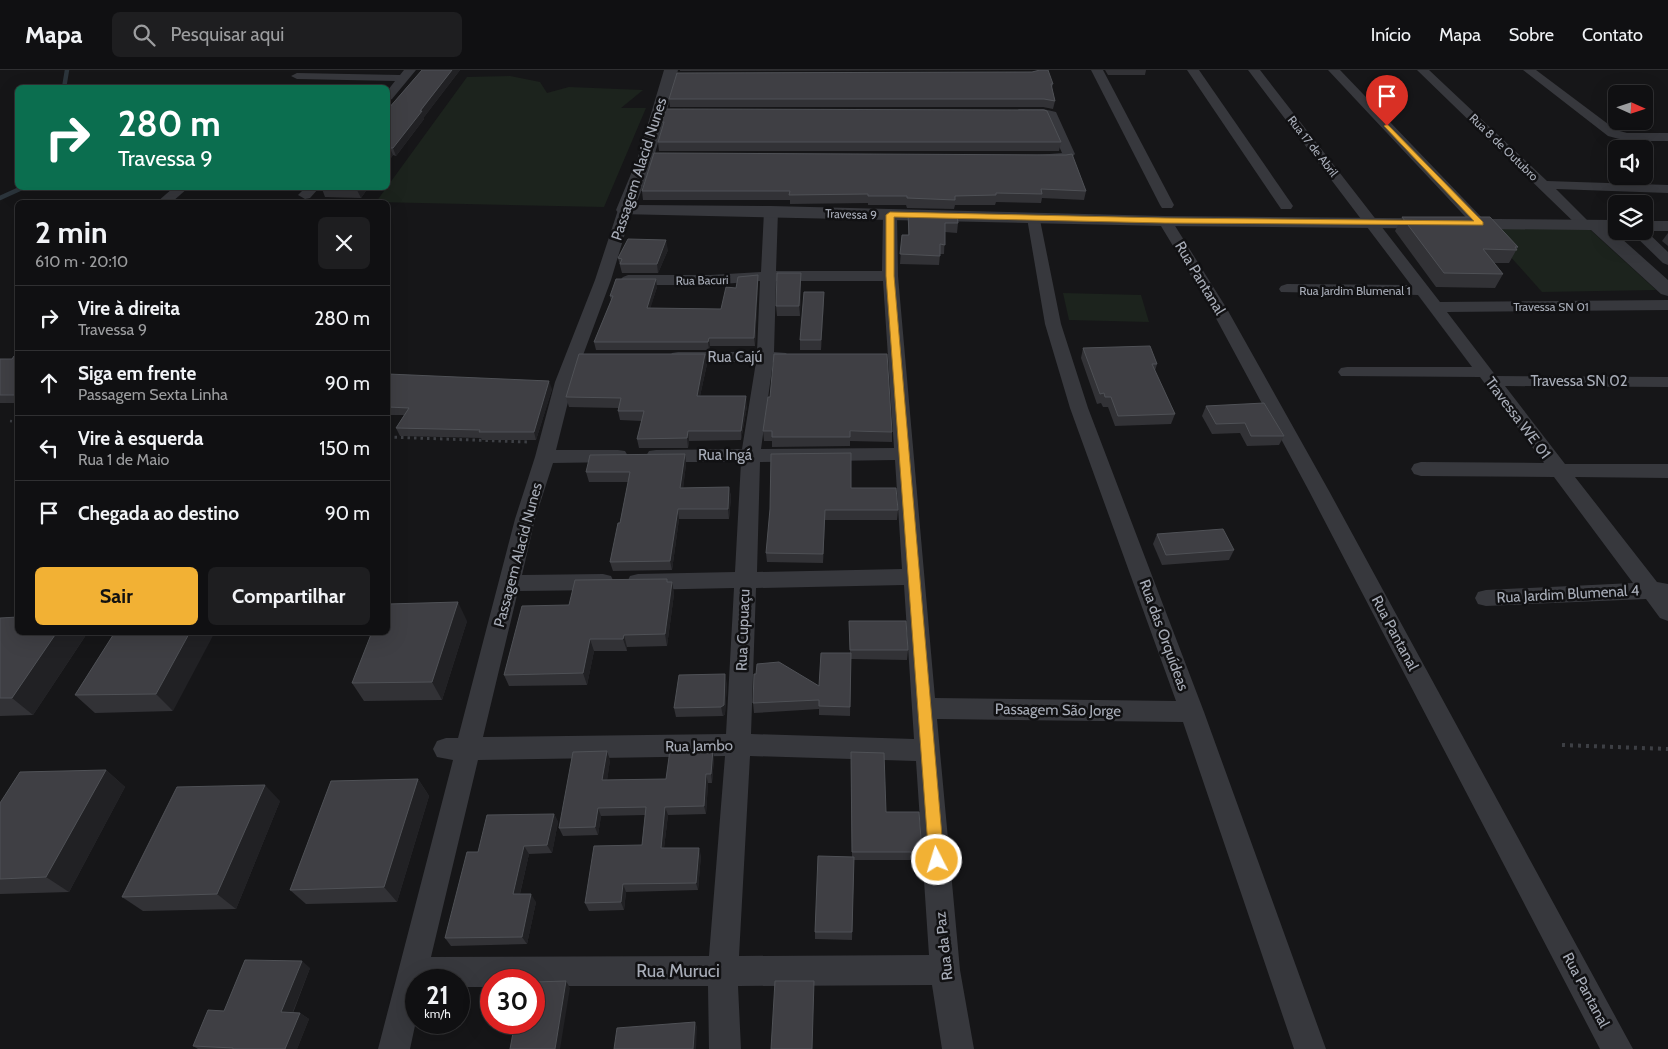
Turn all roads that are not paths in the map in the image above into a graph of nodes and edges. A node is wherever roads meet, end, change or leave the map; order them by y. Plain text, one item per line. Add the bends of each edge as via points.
1 (1097, 70) edge
2 (1193, 70) edge
3 (1254, 70) edge
4 (1334, 70) edge
5 (1423, 70) edge
6 (1529, 70) edge
7 (407, 74) edge
8 (673, 74) edge
9 (297, 76) edge
10 (390, 95) edge
11 (1003, 113) edge
12 (1668, 137) edge
13 (1034, 158) edge
14 (1544, 185) junction
15 (1668, 189) edge
16 (179, 190) edge
17 (166, 200) edge
18 (1286, 206) dead end
19 (625, 210) junction
20 (771, 211) junction
21 (1166, 213) junction
22 (890, 215) junction
23 (1034, 218) junction
24 (1371, 222) junction
25 (1480, 224) junction
26 (1591, 225) junction
27 (1608, 225) edge
28 (1653, 226) edge
29 (1668, 226) edge
30 (1647, 240) edge
31 (1668, 260) edge
32 (770, 276) junction
33 (890, 276) junction
34 (603, 280) junction
35 (1287, 289) dead end
36 (1422, 290) junction
37 (1668, 290) edge
38 (1668, 305) edge
39 (1434, 307) junction
40 (659, 357) edge
41 (766, 357) junction
42 (794, 357) edge
43 (1347, 372) dead end
44 (1488, 376) junction
45 (1668, 382) edge
46 (546, 450) junction
47 (905, 454) junction
48 (751, 455) junction
49 (1421, 469) dead end
50 (1556, 469) junction
51 (1668, 471) edge
52 (913, 577) junction
53 (745, 580) junction
54 (510, 583) junction
55 (1659, 590) edge
56 (1486, 598) dead end
57 (1668, 612) edge
58 (924, 708) junction
59 (1192, 712) junction
60 (738, 745) junction
61 (457, 750) junction
62 (928, 750) junction
63 (413, 969) edge
64 (945, 970) junction
65 (723, 971) junction
66 (470, 972) edge
67 (405, 1002) edge
68 (394, 1049) edge
69 (725, 1049) edge
70 (958, 1049) edge
71 (1310, 1049) edge
72 (1617, 1049) edge

1 - 21 street, Rua Pantanal
2 - 18 street
3 - 24 street, Rua 17 de Abril
4 - 25 street
5 - 14 street, Rua 8 de Outubro
6 - 12 street via 1612,133 1627,137
7 - 9 street
7 - 10 street
8 - 19 street, Passagem Alacid Nunes via 650,157
11 - 13 street via 1052,115 1069,154 1064,158
14 - 15 street
14 - 26 street, Rua 8 de Outubro
16 - 17 street
19 - 20 street, Travessa 9
19 - 34 street, Passagem Alacid Nunes
20 - 22 street, Travessa 9
20 - 32 street, Rua Cupuaçu
21 - 23 street, Travessa 9 via 1106,219
21 - 24 street, Travessa 9
21 - 72 street, Rua Pantanal via 1319,491
22 - 23 street, Travessa 9
22 - 33 street, Rua da Paz
23 - 59 street, Rua das Orquídeas via 1053,324 1079,408
24 - 25 street, Travessa 9
24 - 36 street, Travessa WE 01
25 - 26 street, Travessa 9
26 - 27 street, Travessa 9
26 - 37 street
28 - 29 street
30 - 31 street
32 - 33 street, Rua Bacuri
32 - 34 street, Rua Bacuri via 710,280
32 - 41 street, Rua Cupuaçu
33 - 47 street, Rua da Paz via 888,357
34 - 46 street, Passagem Alacid Nunes via 582,357 554,382
35 - 36 street, Rua Jardim Blumenal 1
36 - 39 street, Travessa WE 01
38 - 39 street, Travessa SN 01
39 - 44 street, Travessa WE 01
40 - 41 street, Rua Cajú
41 - 42 street, Rua Cajú
41 - 48 street, Rua Cupuaçu
43 - 44 street, Travessa SN 02
44 - 45 street, Travessa SN 02
44 - 50 street, Travessa WE 01
46 - 48 street, Rua Ingá via 638,456
46 - 54 street, Passagem Alacid Nunes
47 - 48 street, Rua Ingá
47 - 52 street, Rua da Paz
48 - 53 street, Rua Cupuaçu
49 - 50 street
50 - 51 street
50 - 55 street, Travessa WE 01
52 - 53 street
52 - 58 street, Rua da Paz
53 - 54 street
53 - 60 street, Rua Cupuaçu
54 - 61 street, Passagem Alacid Nunes
55 - 56 street, Rua Jardim Blumenal 4
55 - 57 street, Travessa WE 01
58 - 59 street, Passagem São Jorge
58 - 62 street, Rua da Paz
59 - 71 street, Rua das Orquídeas
60 - 61 street, Rua Jambo
60 - 62 street, Rua Jambo
60 - 65 street, Rua Cupuaçu
61 - 63 street, Passagem Alacid Nunes
62 - 64 street, Rua da Paz
64 - 65 street, Rua Muruci
64 - 70 street, Rua da Paz
65 - 66 street, Rua Muruci
65 - 69 street, Rua Cupuaçu
67 - 68 street, Passagem Alacid Nunes

